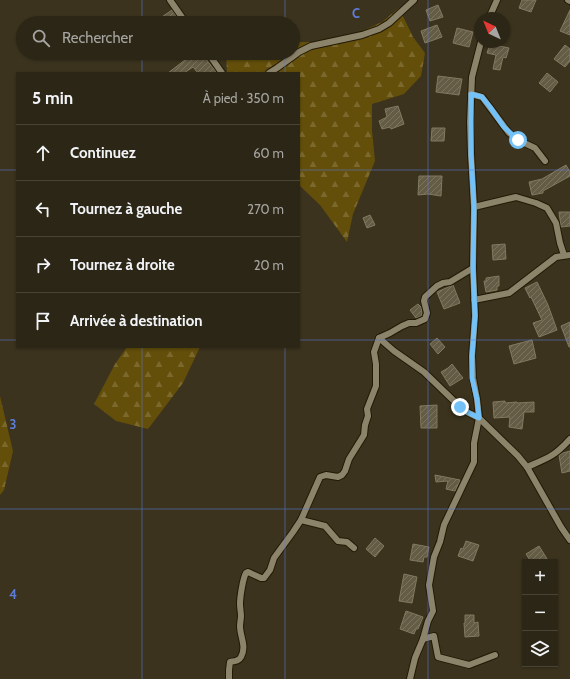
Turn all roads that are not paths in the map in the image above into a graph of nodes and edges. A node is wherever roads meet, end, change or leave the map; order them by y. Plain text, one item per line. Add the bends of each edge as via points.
1 (170, 0) edge
2 (414, 0) edge
3 (497, 0) edge
4 (492, 12) edge
5 (181, 16) edge
6 (479, 48) edge
7 (300, 52) edge
8 (213, 60) edge
9 (288, 60) edge
10 (221, 72) edge
11 (271, 72) edge
12 (471, 94) junction
13 (545, 161) dead end
14 (474, 207) junction
15 (567, 255) edge
16 (473, 268) junction
17 (474, 300) junction
18 (379, 338) junction
19 (479, 418) junction
20 (570, 439) edge
21 (527, 467) junction
22 (301, 520) junction
23 (570, 540) edge
24 (354, 548) dead end
25 (423, 639) junction
26 (495, 656) dead end
27 (229, 679) edge
28 (410, 679) edge

1 - 5 street
2 - 7 street via 389,24 379,29 311,46
3 - 4 street
6 - 12 street via 472,77
8 - 10 street
9 - 11 street
12 - 13 street via 482,97 509,132 518,140 535,148
12 - 14 street
14 - 15 street via 516,197 547,208 556,223 560,243
14 - 16 street
15 - 17 street via 556,257 509,293
16 - 17 street
16 - 18 street via 450,282 437,286 425,297 425,319 416,324 409,323
17 - 19 street via 472,378
18 - 19 street via 424,372 467,412
18 - 22 street via 374,352 376,386 367,409 364,435 342,475 320,477
19 - 21 street
19 - 25 street via 474,443 474,462 444,525 434,557 429,586 433,611
20 - 21 street via 549,458
21 - 23 street via 560,527
22 - 24 street via 325,526 338,540 347,542
22 - 27 street via 274,558 264,578 248,572 243,579 240,627 244,649 241,658 230,662
25 - 26 street via 434,636 438,657 469,665
25 - 28 street

